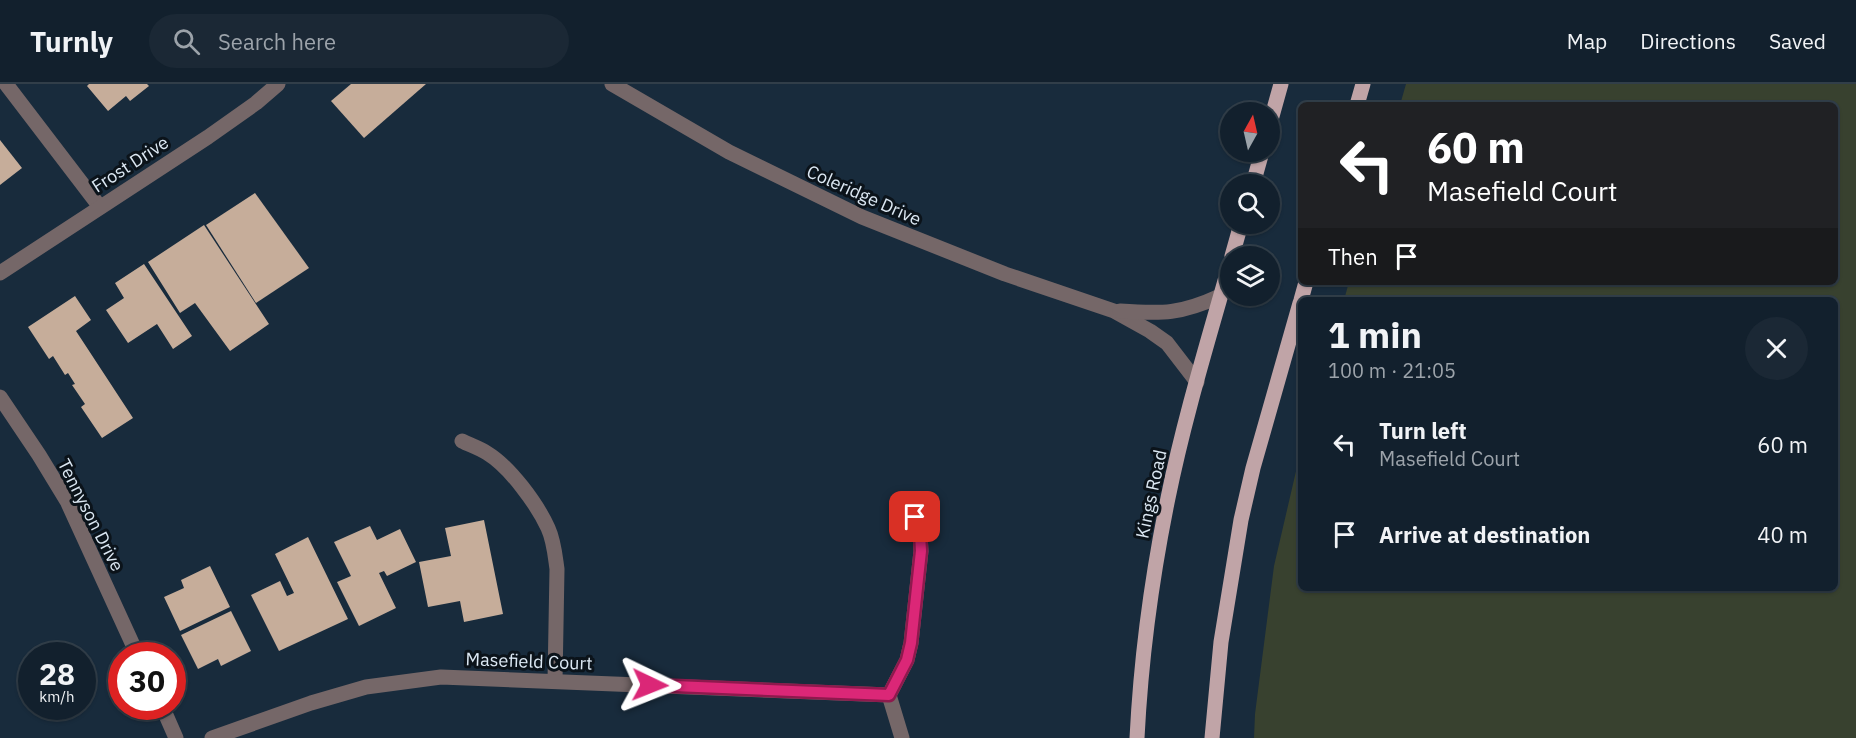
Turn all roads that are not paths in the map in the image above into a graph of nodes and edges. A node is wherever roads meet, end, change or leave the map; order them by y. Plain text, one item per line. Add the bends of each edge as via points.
1 (6, 84) edge
2 (278, 84) edge
3 (612, 84) edge
4 (1281, 84) edge
5 (1363, 84) edge
6 (1276, 102) edge
7 (1358, 102) edge
8 (100, 207) junction
9 (0, 273) edge
10 (1220, 296) edge
11 (1220, 300) edge
12 (1114, 311) junction
13 (1298, 312) edge
14 (1197, 382) junction
15 (0, 397) edge
16 (462, 441) dead end
17 (915, 517) dead end
18 (132, 642) edge
19 (555, 681) junction
20 (889, 695) junction
21 (168, 720) edge
22 (176, 738) edge
23 (212, 738) edge
24 (902, 738) edge
25 (1137, 738) edge
26 (1212, 738) edge

1 - 8 street
2 - 8 street, Frost Drive via 256,103
3 - 12 street, Coleridge Drive via 729,152 862,217 1005,274
4 - 6 main road
5 - 7 main road
8 - 9 street, Frost Drive
10 - 12 street, Coleridge Drive via 1177,312
11 - 14 main road, Kings Road
12 - 14 street, Coleridge Drive via 1167,343
13 - 26 main road via 1241,520 1221,642
14 - 25 main road, Kings Road via 1166,508 1150,607
15 - 18 street, Tennyson Drive via 67,501
16 - 19 street via 489,454 510,474 549,530 557,569
17 - 20 street via 921,551 911,643
19 - 20 street, Masefield Court
19 - 23 street, Masefield Court via 441,677 366,687
20 - 24 street
21 - 22 street

